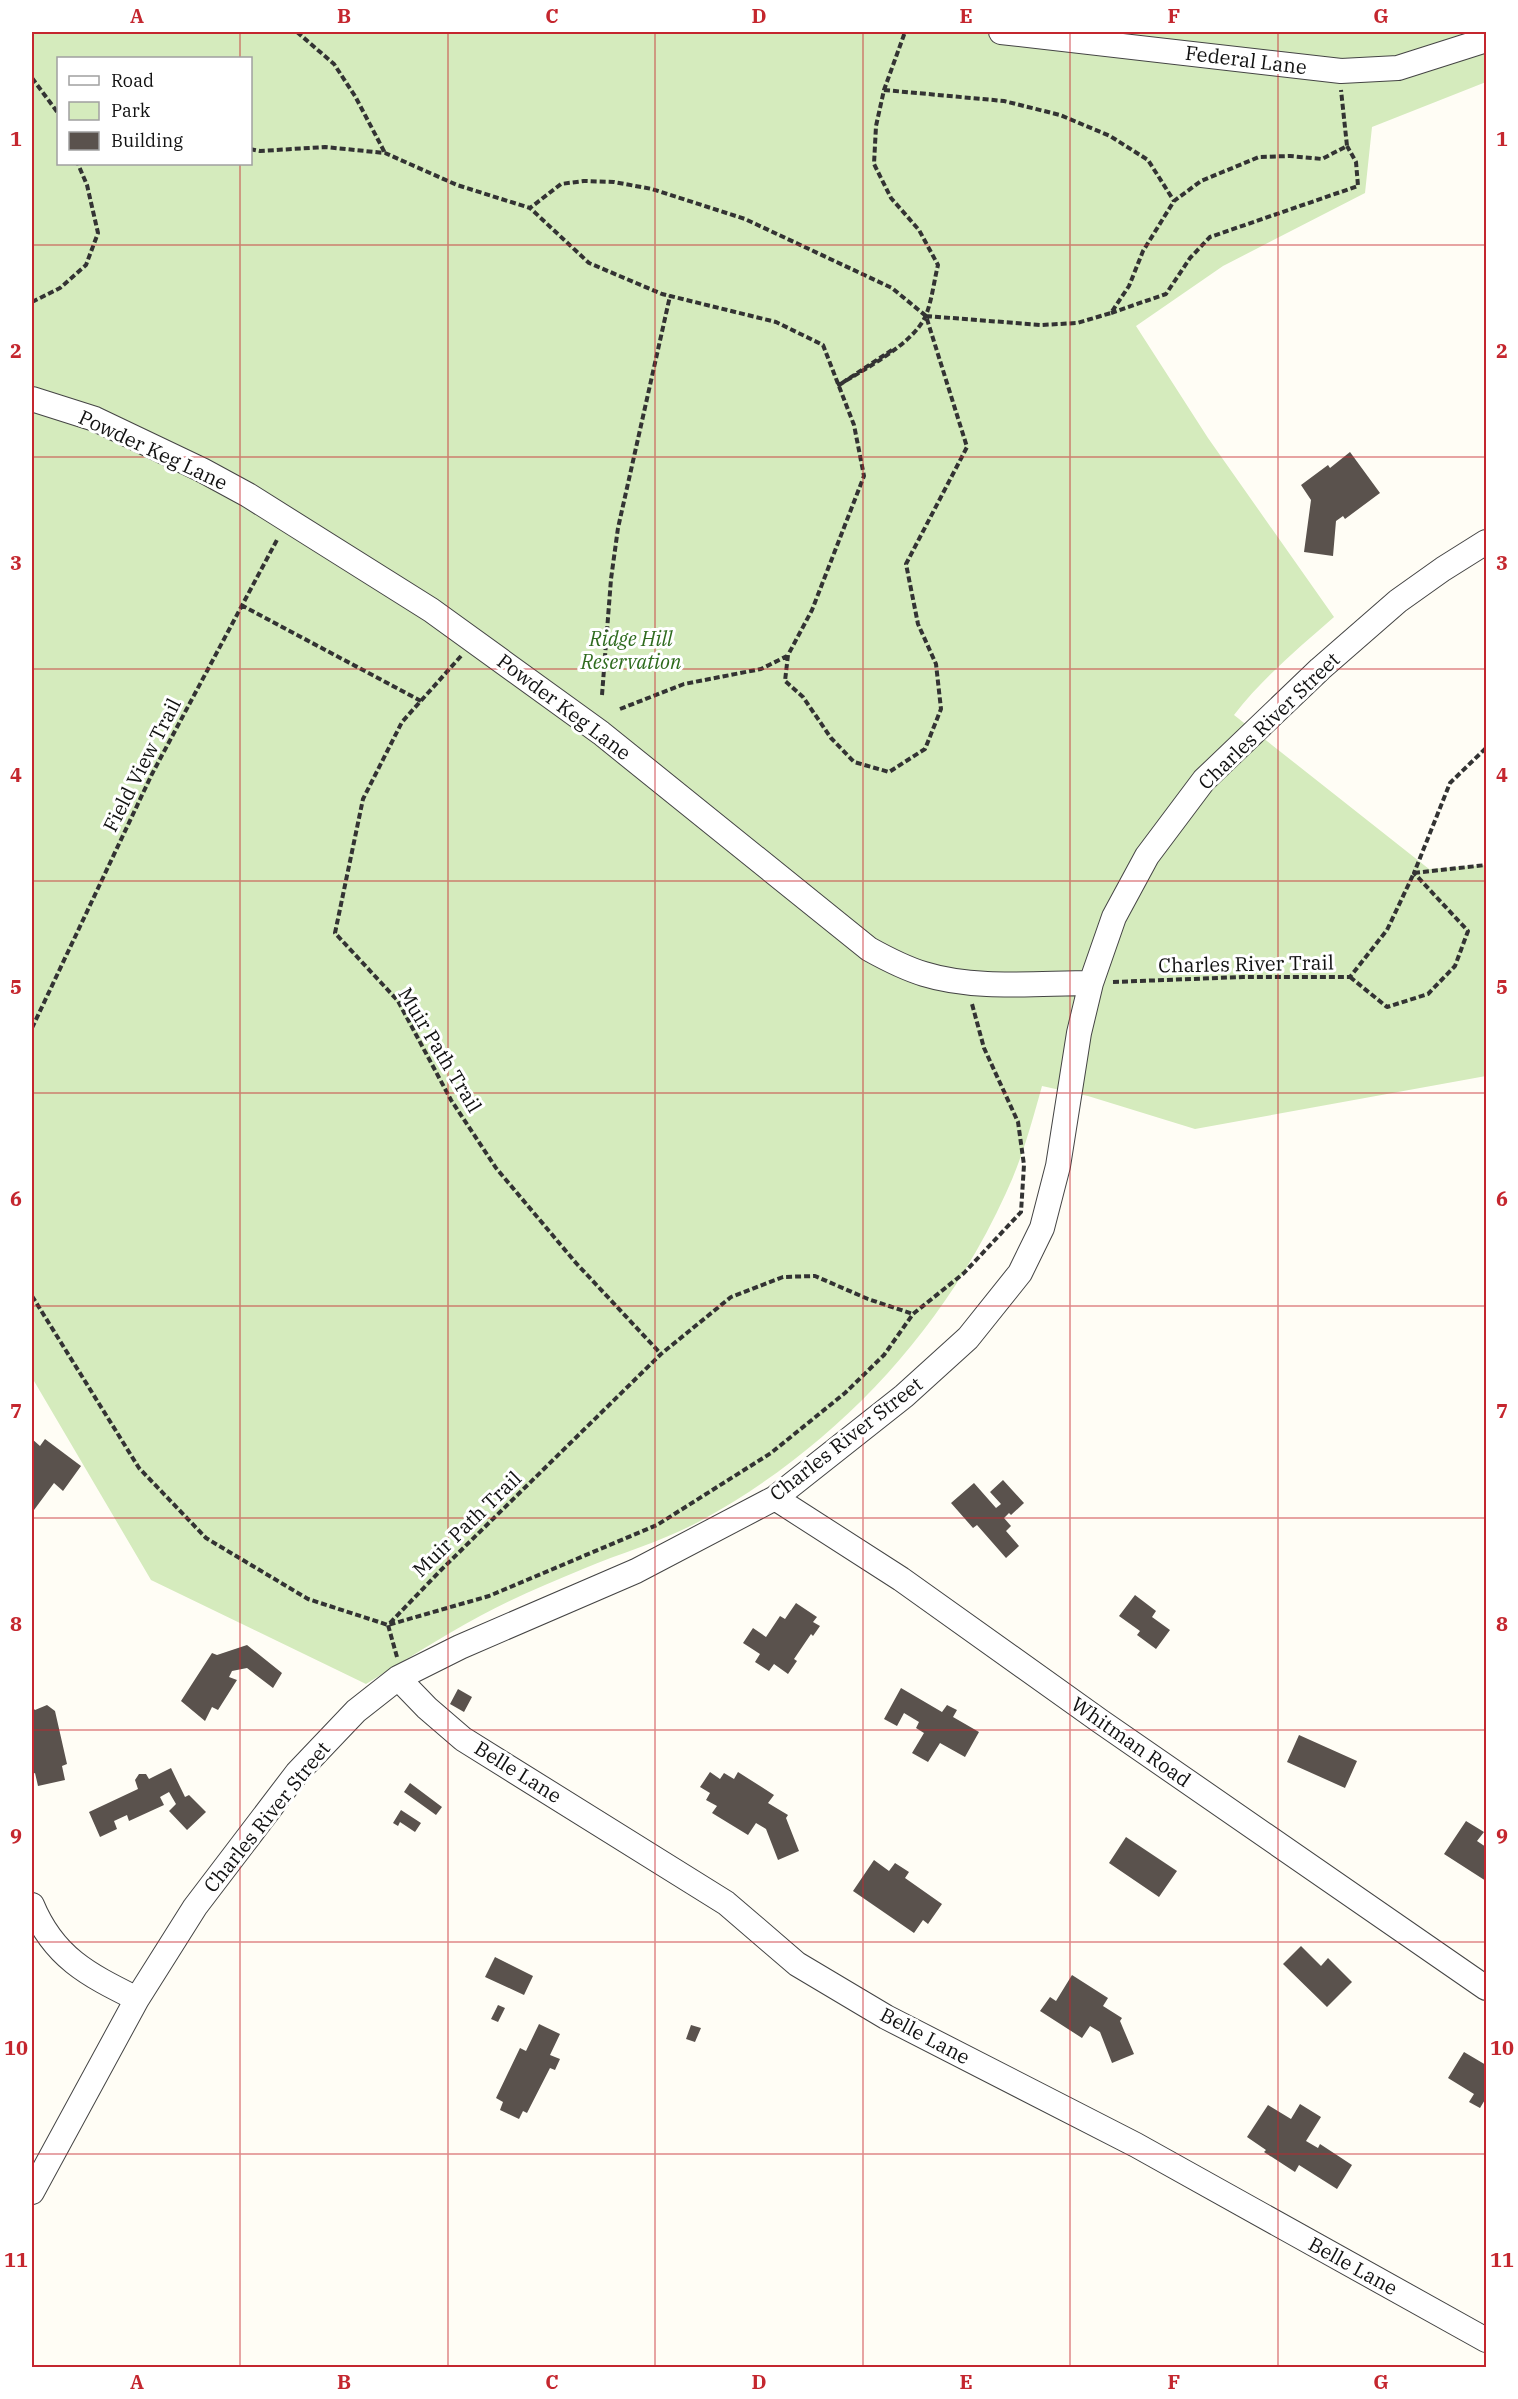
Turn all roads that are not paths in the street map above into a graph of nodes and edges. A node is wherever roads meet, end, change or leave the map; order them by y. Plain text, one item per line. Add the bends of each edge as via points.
1 (1001, 32) edge
2 (1486, 40) edge
3 (32, 399) edge
4 (1486, 542) edge
5 (1091, 983) junction
6 (775, 1497) junction
7 (396, 1680) junction
8 (32, 1905) edge
9 (1486, 1988) edge
10 (137, 1998) junction
11 (32, 2192) edge
12 (1486, 2340) edge

1 - 2 street, Federal Lane via 1341,71 1398,68
3 - 5 street, Powder Keg Lane via 106,424 202,470 431,610 601,733 869,949 898,965 967,982
4 - 5 street, Charles River Street via 1398,601 1204,780 1146,856 1114,917
5 - 6 street, Charles River Street via 1079,1032 1059,1166 1042,1228 1020,1273 968,1338 904,1396
6 - 7 street, Charles River Street via 636,1571 460,1647
6 - 9 street, Whitman Road via 901,1579
7 - 10 street, Charles River Street via 356,1711 297,1773 195,1907
7 - 12 street, Belle Lane via 463,1739 726,1903 797,1964 886,2017 1136,2145
8 - 10 street via 63,1954 91,1976
10 - 11 street, Charles River Street

